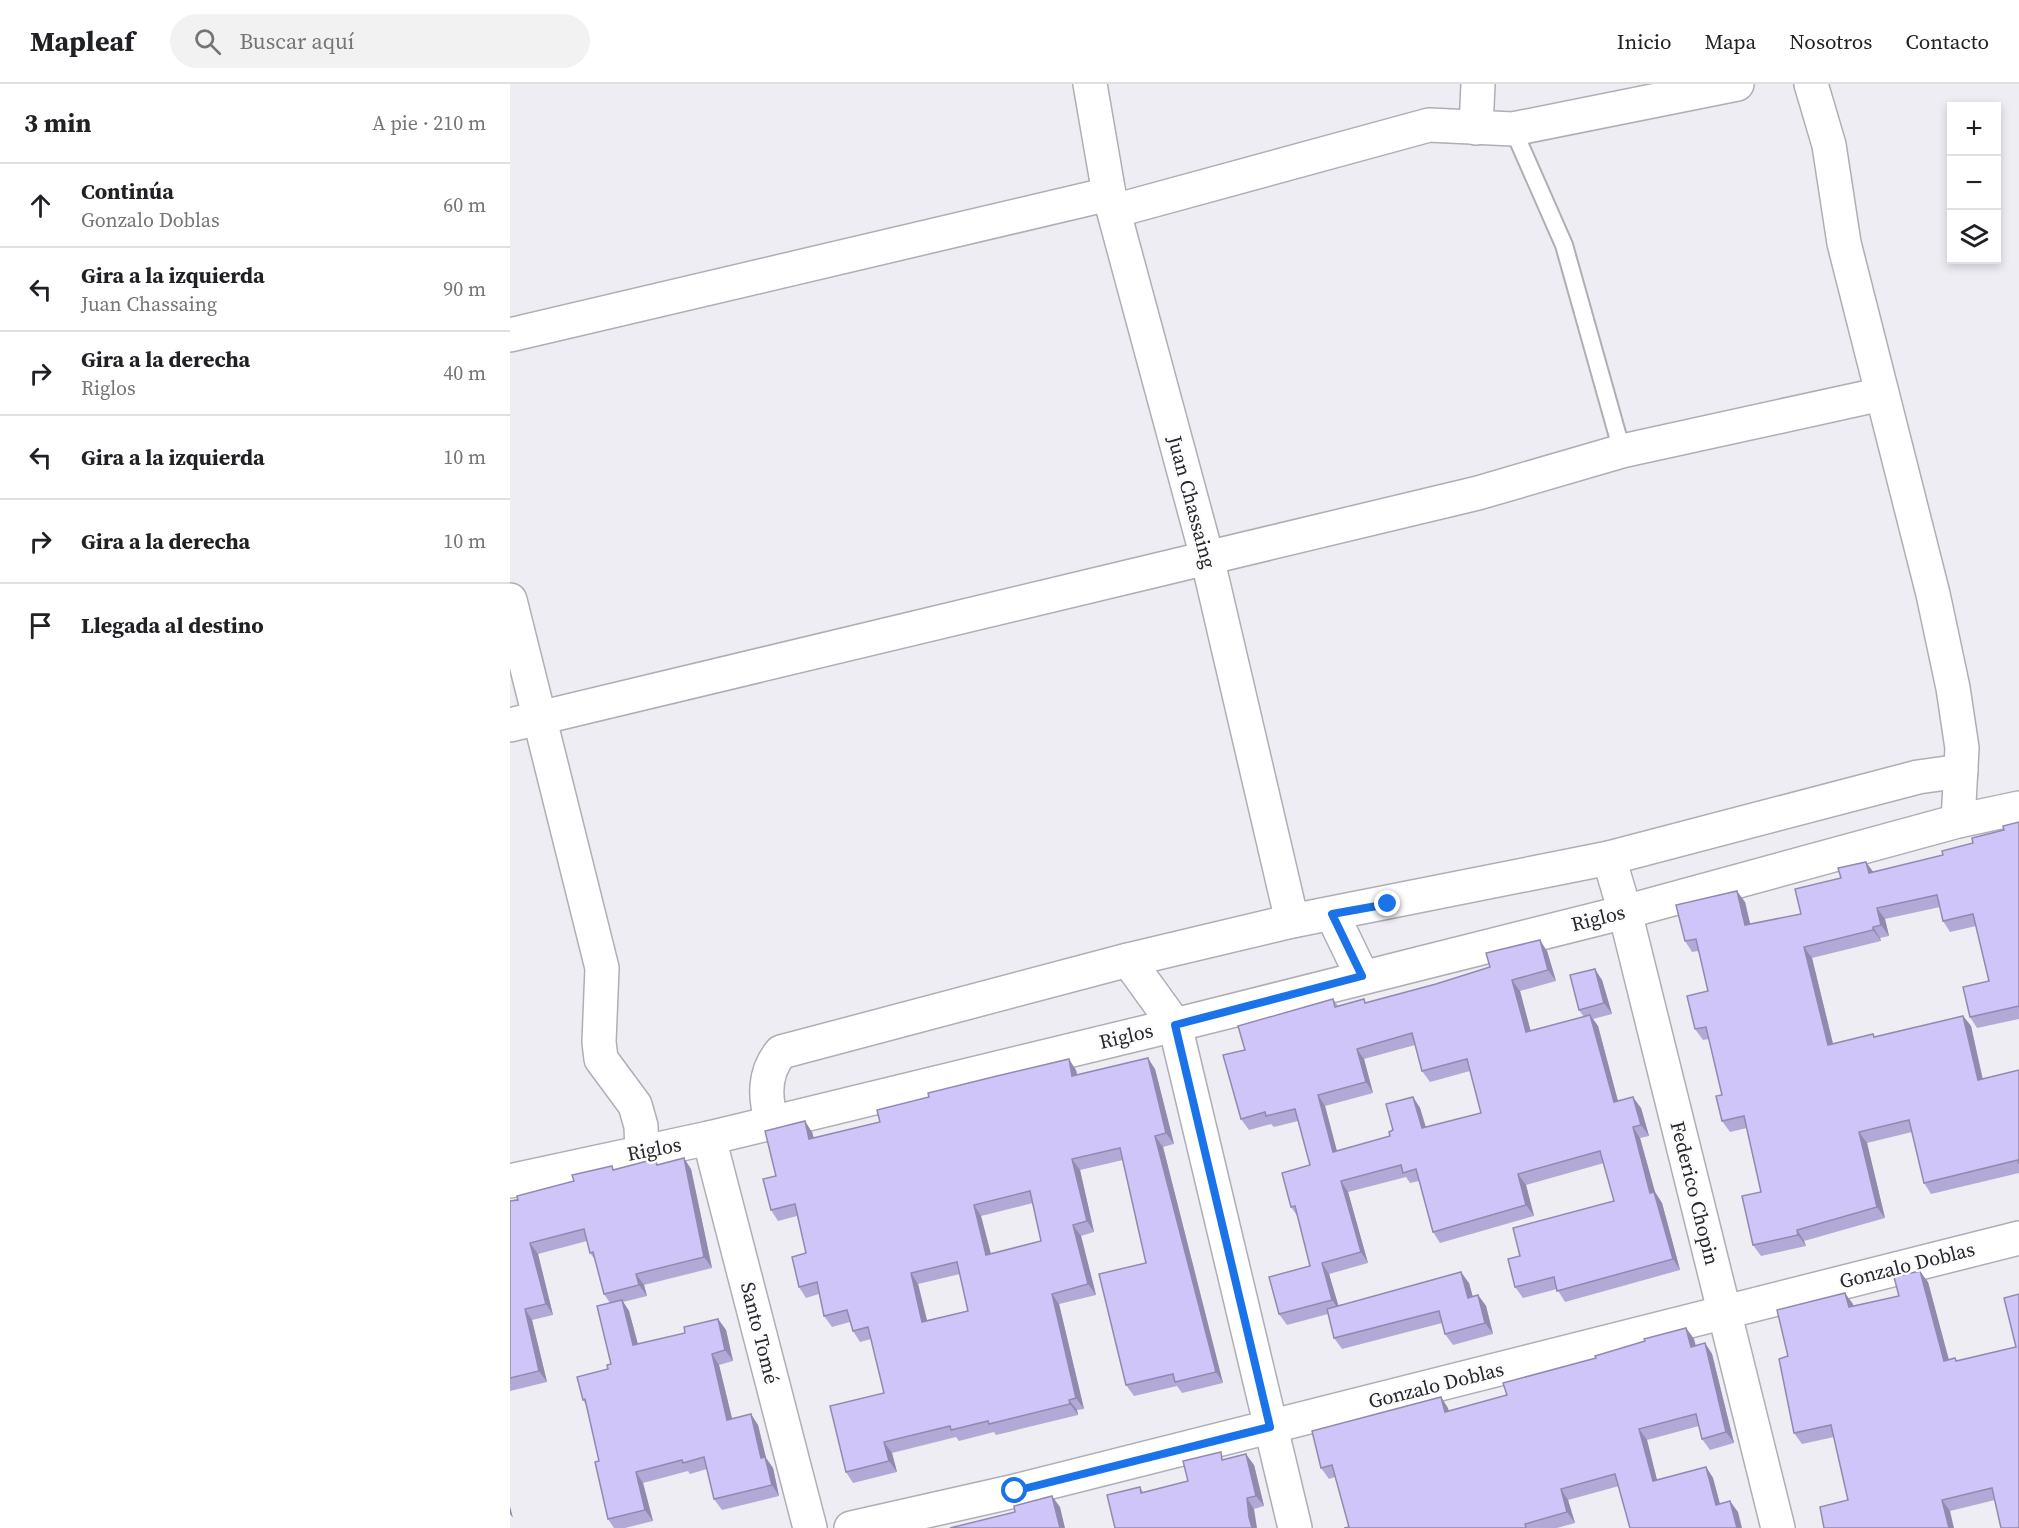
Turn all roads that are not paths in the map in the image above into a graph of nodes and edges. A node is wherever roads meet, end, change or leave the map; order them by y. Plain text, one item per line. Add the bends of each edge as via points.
1 (1090, 84) edge
2 (1478, 84) edge
3 (1737, 84) edge
4 (1811, 84) edge
5 (1476, 128) junction
6 (1512, 129) junction
7 (1112, 203) junction
8 (510, 334) edge
9 (1882, 394) junction
10 (1622, 451) junction
11 (1208, 557) junction
12 (510, 600) edge
13 (525, 721) edge
14 (1961, 771) junction
15 (2019, 808) edge
16 (1958, 821) junction
17 (1609, 858) junction
18 (1625, 912) junction
19 (1332, 914) junction
20 (1292, 921) junction
21 (1128, 960) junction
22 (1362, 976) junction
23 (1175, 1025) junction
24 (772, 1121) junction
25 (710, 1138) junction
26 (642, 1151) junction
27 (510, 1181) edge
28 (2019, 1238) edge
29 (1724, 1311) junction
30 (1270, 1427) junction
31 (810, 1528) edge
32 (851, 1528) edge
33 (1295, 1528) edge
34 (1778, 1528) edge

1 - 7 street, Juan Chassaing
2 - 5 street
3 - 6 street
4 - 9 street via 1829,145 1844,243
5 - 6 street
5 - 7 street via 1429,124
6 - 10 lane via 1564,245
7 - 8 street
7 - 11 street, Juan Chassaing
9 - 10 street
9 - 14 street via 1933,594 1962,748
10 - 11 street via 1478,493
11 - 13 street
11 - 20 street, Juan Chassaing
12 - 13 street
13 - 26 street via 602,968 598,1042 602,1059 635,1105
14 - 16 street
14 - 17 street via 1918,777
15 - 16 street, Riglos
16 - 18 street, Riglos
17 - 18 street, Federico Chopin
17 - 19 street
18 - 22 street, Riglos
18 - 29 street, Federico Chopin
19 - 20 street
19 - 22 street
20 - 21 street
21 - 23 street
21 - 24 street via 781,1052 768,1073 766,1104
22 - 23 street, Riglos
23 - 24 street, Riglos
23 - 30 street
24 - 25 street, Riglos
25 - 26 street, Riglos
25 - 31 street, Santo Tomé
26 - 27 street, Riglos
28 - 29 street, Gonzalo Doblas
29 - 30 street, Gonzalo Doblas
29 - 34 street, Federico Chopin
30 - 32 street, Gonzalo Doblas
30 - 33 street

